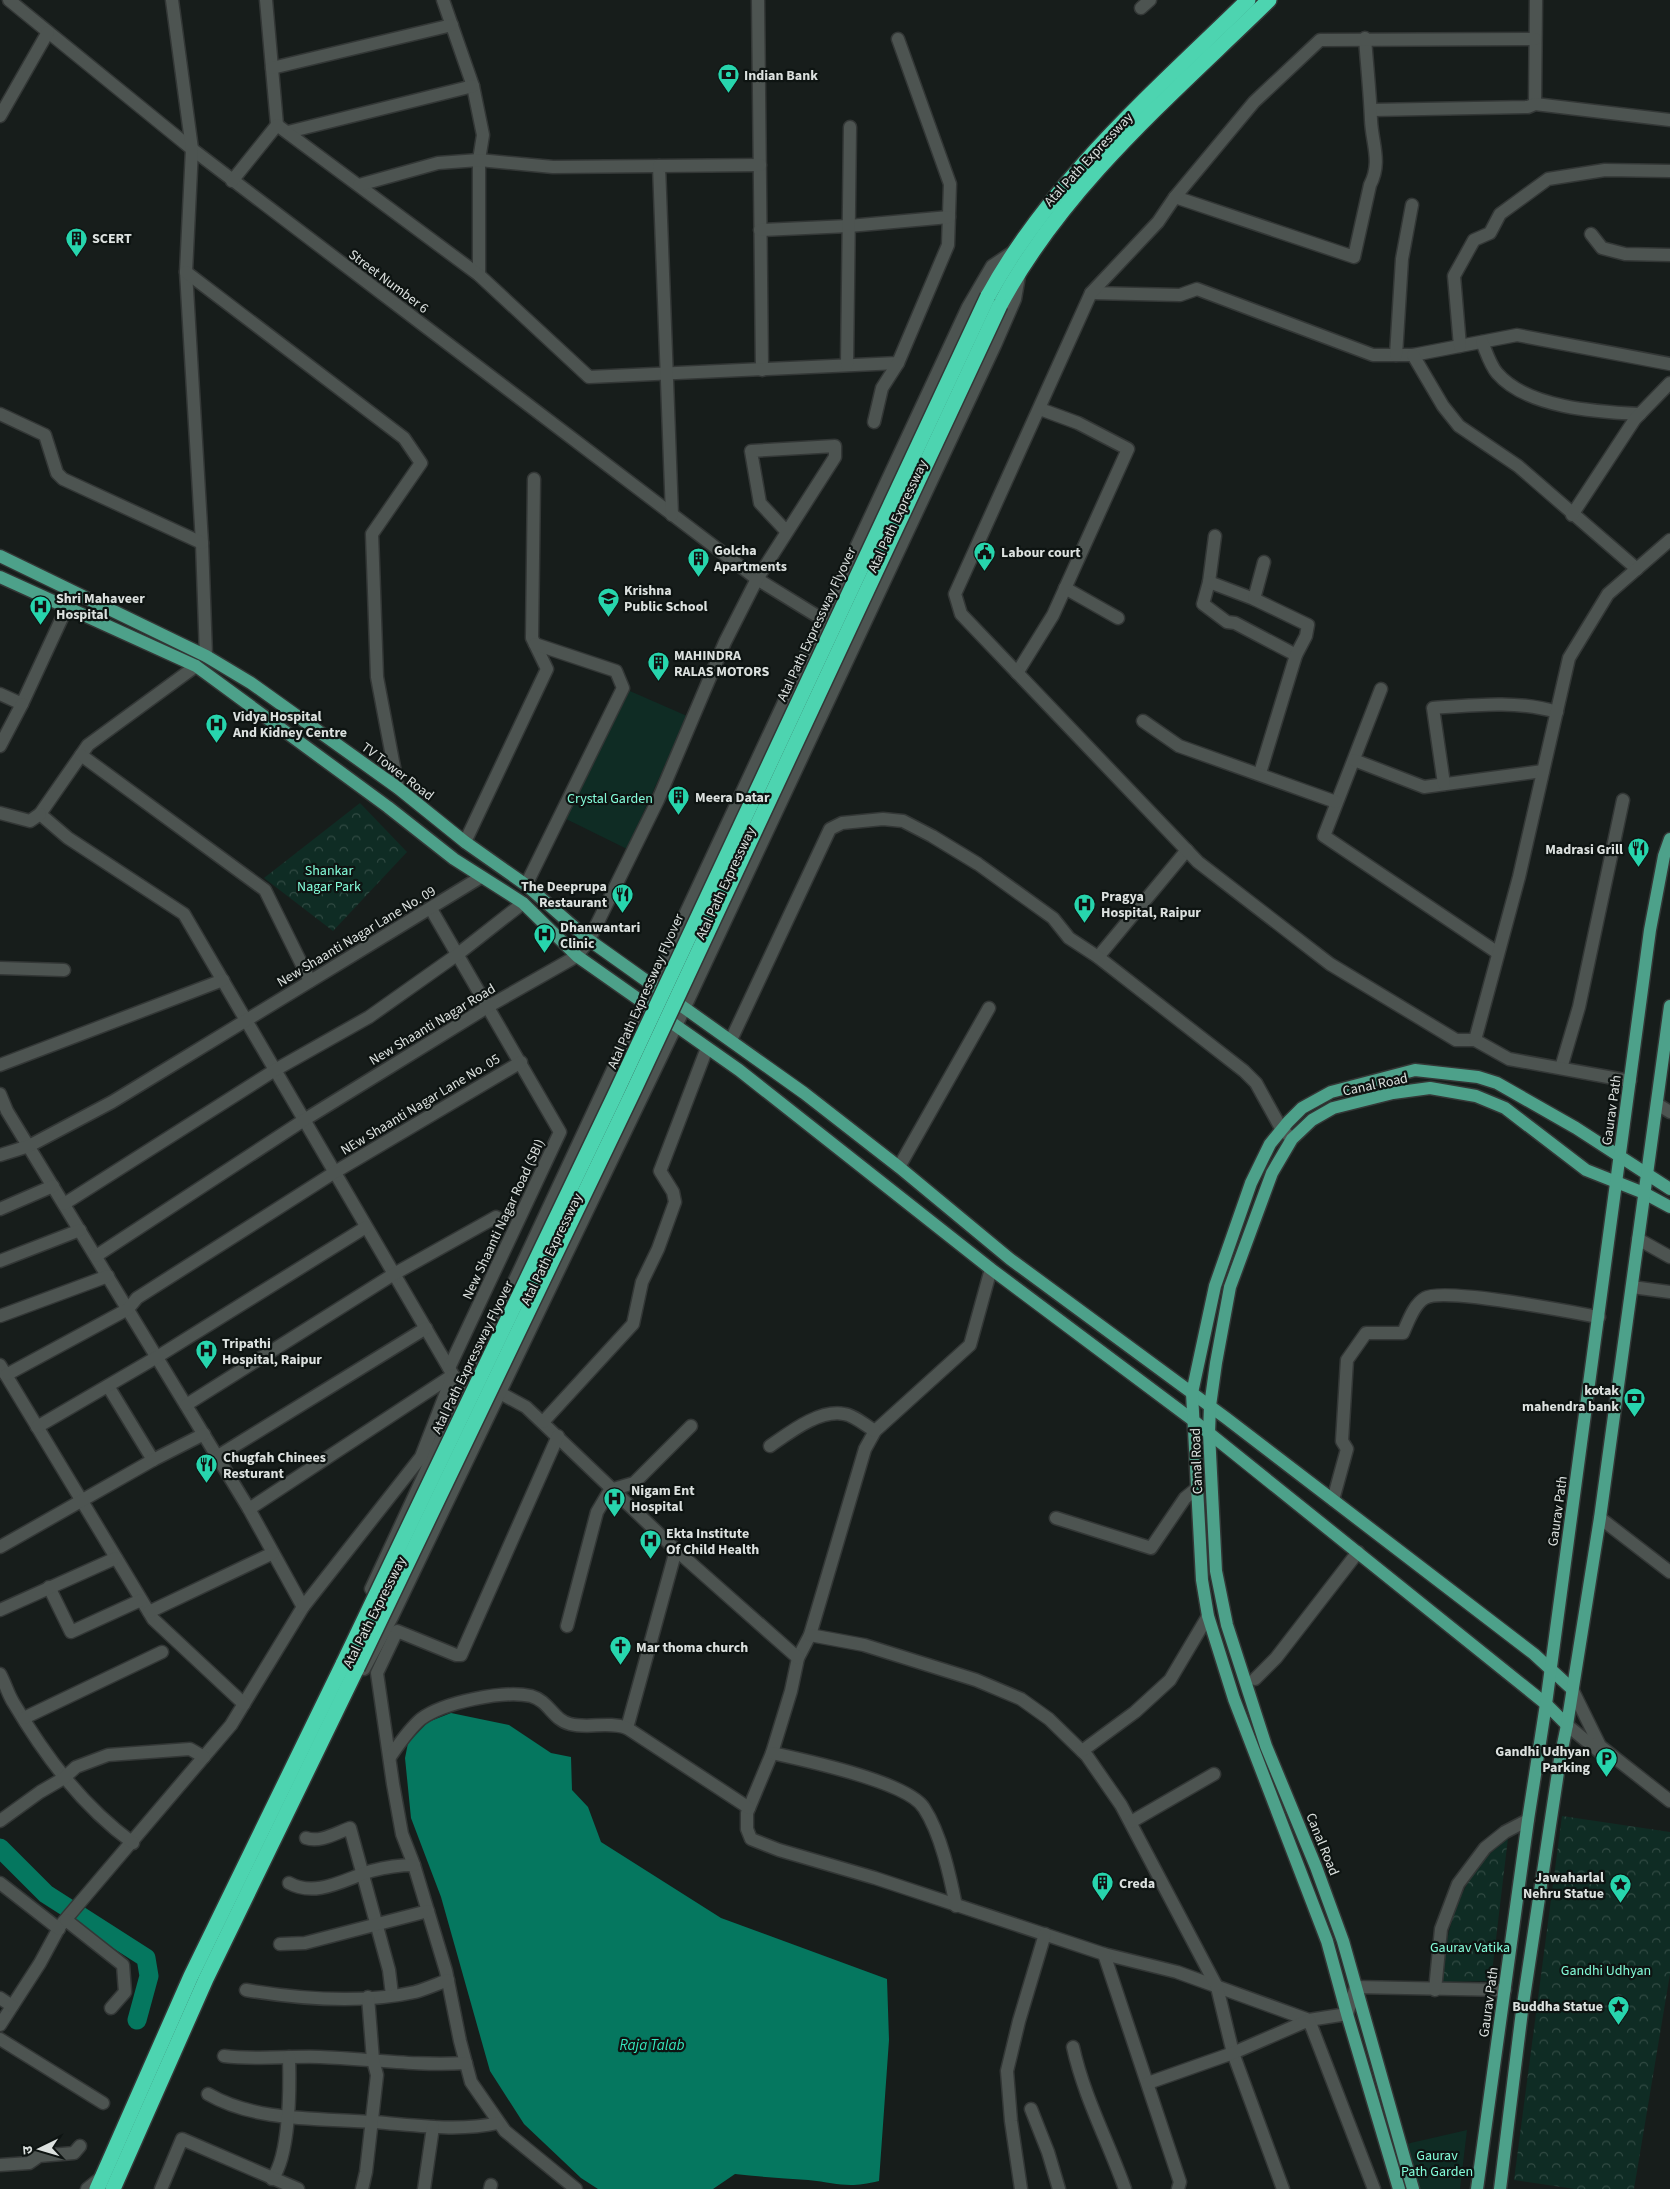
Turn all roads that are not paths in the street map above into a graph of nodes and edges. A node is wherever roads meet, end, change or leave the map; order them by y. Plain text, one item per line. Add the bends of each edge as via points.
1 (9, 0) edge
2 (172, 0) edge
3 (266, 0) edge
4 (443, 0) edge
5 (758, 0) edge
6 (1248, 0) edge
7 (1269, 0) edge
8 (1536, 0) edge
9 (452, 26) junction
10 (48, 32) junction
11 (898, 38) dead end
12 (1365, 38) junction
13 (1535, 39) junction
14 (272, 68) junction
15 (473, 86) junction
16 (1535, 104) junction
17 (1372, 110) junction
18 (0, 116) edge
19 (1670, 120) edge
20 (850, 127) dead end
21 (283, 129) junction
22 (192, 149) junction
23 (478, 160) junction
24 (760, 165) junction
25 (659, 166) junction
26 (1670, 171) edge
27 (232, 181) junction
28 (359, 185) junction
29 (1175, 198) junction
30 (1412, 205) dead end
31 (949, 217) junction
32 (849, 226) junction
33 (760, 230) junction
34 (1591, 234) dead end
35 (1013, 252) junction
36 (1670, 255) edge
37 (1020, 266) junction
38 (186, 272) junction
39 (479, 275) junction
40 (1091, 293) junction
41 (994, 300) junction
42 (1482, 342) junction
43 (1460, 346) junction
44 (1396, 355) junction
45 (1412, 355) junction
46 (898, 363) junction
47 (847, 364) junction
48 (1670, 364) edge
49 (762, 370) junction
50 (667, 374) junction
51 (1670, 383) edge
52 (1040, 409) junction
53 (0, 414) edge
54 (1640, 414) junction
55 (874, 422) dead end
56 (534, 479) dead end
57 (672, 515) junction
58 (1572, 515) junction
59 (787, 532) junction
60 (1216, 536) dead end
61 (1670, 540) edge
62 (202, 543) junction
63 (0, 556) edge
64 (1264, 562) dead end
65 (1637, 569) junction
66 (0, 577) edge
67 (756, 579) junction
68 (1209, 582) junction
69 (1065, 588) junction
70 (1254, 599) junction
71 (67, 606) junction
72 (1118, 618) dead end
73 (822, 619) junction
74 (535, 644) junction
75 (1296, 655) junction
76 (206, 656) junction
77 (196, 666) junction
78 (1017, 673) junction
79 (1381, 689) dead end
80 (0, 694) edge
81 (22, 704) junction
82 (1557, 712) junction
83 (1143, 721) dead end
84 (0, 746) edge
85 (81, 756) junction
86 (1354, 760) junction
87 (1543, 771) junction
88 (1260, 773) junction
89 (1444, 784) junction
90 (398, 788) junction
91 (1623, 800) dead end
92 (1336, 802) junction
93 (0, 813) edge
94 (40, 814) junction
95 (1670, 839) edge
96 (464, 842) junction
97 (1186, 850) junction
98 (481, 877) junction
99 (526, 885) junction
100 (522, 903) junction
101 (431, 909) junction
102 (589, 940) junction
103 (1498, 953) junction
104 (458, 954) junction
105 (577, 956) junction
106 (1098, 957) junction
107 (0, 968) edge
108 (64, 970) dead end
109 (223, 980) junction
110 (310, 981) junction
111 (651, 985) junction
112 (643, 1002) junction
113 (489, 1006) junction
114 (1670, 1006) edge
115 (685, 1008) junction
116 (989, 1008) dead end
117 (246, 1020) junction
118 (676, 1026) junction
119 (731, 1040) junction
120 (1475, 1040) junction
121 (707, 1048) junction
122 (750, 1053) junction
123 (521, 1062) junction
124 (0, 1065) edge
125 (1561, 1068) junction
126 (275, 1070) junction
127 (739, 1070) junction
128 (1630, 1081) junction
129 (1, 1098) edge
130 (1656, 1104) junction
131 (1670, 1112) edge
132 (304, 1120) junction
133 (1287, 1134) junction
134 (28, 1146) junction
135 (0, 1155) edge
136 (1620, 1157) junction
137 (899, 1167) junction
138 (335, 1172) junction
139 (1647, 1175) junction
140 (1617, 1183) junction
141 (53, 1186) junction
142 (1670, 1190) edge
143 (1644, 1193) junction
144 (64, 1204) junction
145 (1670, 1207) edge
146 (0, 1209) edge
147 (496, 1216) dead end
148 (366, 1227) junction
149 (80, 1230) junction
150 (1638, 1239) junction
151 (96, 1256) junction
152 (1670, 1257) edge
153 (0, 1261) edge
154 (991, 1269) junction
155 (394, 1274) junction
156 (108, 1276) junction
157 (1632, 1288) junction
158 (1670, 1292) edge
159 (128, 1309) junction
160 (0, 1316) edge
161 (1599, 1316) junction
162 (426, 1328) junction
163 (156, 1357) junction
164 (3, 1370) edge
165 (451, 1372) junction
166 (108, 1386) junction
167 (500, 1393) junction
168 (1192, 1394) junction
169 (186, 1405) junction
170 (1210, 1406) junction
171 (1194, 1421) junction
172 (543, 1422) junction
173 (691, 1426) dead end
174 (37, 1427) junction
175 (875, 1431) junction
176 (1209, 1433) junction
177 (204, 1434) junction
178 (558, 1436) junction
179 (770, 1446) dead end
180 (218, 1456) junction
181 (153, 1460) junction
182 (612, 1488) junction
183 (1196, 1488) junction
184 (82, 1500) junction
185 (1333, 1500) junction
186 (249, 1508) junction
187 (1056, 1518) dead end
188 (1600, 1518) junction
189 (0, 1547) edge
190 (676, 1550) junction
191 (1358, 1552) junction
192 (273, 1553) junction
193 (116, 1558) junction
194 (1670, 1572) edge
195 (49, 1587) junction
196 (141, 1600) junction
197 (303, 1607) junction
198 (0, 1610) edge
199 (149, 1612) junction
200 (1208, 1616) junction
201 (567, 1626) dead end
202 (810, 1635) junction
203 (162, 1652) dead end
204 (798, 1658) junction
205 (1551, 1670) junction
206 (0, 1675) edge
207 (1254, 1679) dead end
208 (1572, 1689) junction
209 (244, 1704) junction
210 (1546, 1704) junction
211 (24, 1718) junction
212 (1567, 1725) junction
213 (627, 1728) junction
214 (311, 1748) junction
215 (1082, 1751) junction
216 (772, 1753) junction
217 (204, 1757) junction
218 (390, 1757) junction
219 (1214, 1774) dead end
220 (64, 1778) junction
221 (1670, 1802) edge
222 (749, 1808) junction
223 (1670, 1810) edge
224 (1528, 1820) junction
225 (0, 1821) edge
226 (1131, 1822) junction
227 (306, 1838) dead end
228 (133, 1843) junction
229 (414, 1865) junction
230 (363, 1874) junction
231 (0, 1883) edge
232 (289, 1883) dead end
233 (956, 1906) junction
234 (428, 1911) junction
235 (62, 1925) junction
236 (378, 1926) junction
237 (1045, 1934) junction
238 (280, 1944) dead end
239 (1104, 1954) junction
240 (448, 1980) junction
241 (1217, 1987) junction
242 (1356, 1987) junction
243 (246, 1990) dead end
244 (1436, 1990) junction
245 (1504, 1990) junction
246 (392, 1995) junction
247 (0, 1998) edge
248 (368, 1998) junction
249 (12, 2006) junction
250 (111, 2008) dead end
251 (1347, 2014) junction
252 (1309, 2020) junction
253 (178, 2023) junction
254 (0, 2025) edge
255 (0, 2039) edge
256 (1074, 2047) dead end
257 (1233, 2053) junction
258 (224, 2056) dead end
259 (289, 2057) junction
260 (373, 2060) junction
261 (466, 2063) junction
262 (1148, 2083) junction
263 (208, 2094) dead end
264 (103, 2103) dead end
265 (1030, 2109) dead end
266 (288, 2116) junction
267 (370, 2122) junction
268 (498, 2123) junction
269 (433, 2127) junction
270 (80, 2146) dead end
271 (0, 2165) edge
272 (272, 2179) junction
273 (110, 2185) edge
274 (1372, 2188) edge
275 (88, 2189) edge
276 (162, 2189) edge
277 (298, 2189) edge
278 (362, 2189) edge
279 (424, 2189) edge
280 (576, 2189) edge
281 (1021, 2189) edge
282 (1059, 2189) edge
283 (1125, 2189) edge
284 (1178, 2189) edge
285 (1283, 2189) edge
286 (1399, 2189) edge
287 (1413, 2189) edge
288 (1477, 2189) edge
289 (1500, 2189) edge

1 - 10 street, Street Number 6
2 - 22 street
3 - 14 street
4 - 9 street
5 - 24 street
6 - 35 highway, Atal Path Expressway via 1071,176
7 - 37 highway, Atal Path Expressway via 1082,186
8 - 13 street
9 - 14 street
9 - 15 street
10 - 18 street
10 - 22 street, Street Number 6
11 - 31 street via 950,184
12 - 13 street
12 - 17 street
12 - 29 street via 1320,40 1254,102
13 - 16 street
14 - 21 street
15 - 21 street
15 - 23 street via 483,135
16 - 17 street via 1528,107
16 - 19 street
17 - 29 street via 1378,156 1354,257
20 - 32 street
21 - 27 street
21 - 28 street
22 - 27 street, Street Number 6
22 - 38 street
23 - 25 street via 553,167
23 - 28 street via 438,163
23 - 39 street
24 - 25 street
24 - 33 street
25 - 50 street
26 - 43 street via 1605,170 1548,179 1500,214 1490,233 1474,240 1454,276
27 - 57 street, Street Number 6
28 - 39 street
29 - 40 street via 1158,222
30 - 44 street via 1402,259
31 - 32 street
31 - 46 street via 948,246
32 - 33 street
32 - 47 street
33 - 49 street
34 - 36 street via 1602,248 1625,254
35 - 41 highway, Atal Path Expressway Flyover
35 - 73 street, Atal Path Expressway via 992,266 968,307
37 - 41 highway, Atal Path Expressway Flyover
37 - 115 street, Atal Path Expressway via 1015,300 995,345
38 - 62 street
38 - 90 street via 404,438 422,463 372,534 377,677
39 - 50 street via 589,377
40 - 44 street via 1180,295 1197,289 1373,355
40 - 52 street
41 - 214 highway, Atal Path Expressway Flyover, bridge via 700,908
42 - 43 street
42 - 48 street via 1517,335
42 - 54 street via 1496,372 1518,389 1560,406
43 - 45 street
44 - 45 street
45 - 58 street via 1459,426 1518,466
46 - 47 street
46 - 55 street via 882,388
47 - 49 street
49 - 50 street
50 - 57 street
51 - 54 street
52 - 69 street via 1078,423 1128,449
52 - 78 street via 955,594 961,614
53 - 62 street via 44,435 57,473 63,478
54 - 58 street
56 - 74 street via 532,638
57 - 67 street, Street Number 6
58 - 65 street
59 - 59 street via 835,457 835,446 751,451 760,503
59 - 67 street
60 - 68 street
61 - 65 street
62 - 76 street
63 - 76 main road, TV Tower Road
64 - 70 street
65 - 82 street via 1608,594 1569,658
66 - 71 main road
67 - 73 street, Street Number 6
67 - 102 street via 725,642 658,800
68 - 70 street
68 - 75 street via 1203,604 1228,622
69 - 72 street
69 - 78 street via 1053,615
70 - 75 street via 1308,625
71 - 77 main road
71 - 81 street
73 - 111 street, Atal Path Expressway
74 - 96 street via 547,669
74 - 99 street via 616,671 623,688
75 - 88 street
76 - 90 main road, TV Tower Road via 251,683
77 - 85 street via 88,746
77 - 98 main road
78 - 97 street
79 - 86 street
80 - 81 street
81 - 84 street
82 - 87 street
82 - 89 street via 1538,706 1480,704 1433,708
83 - 88 street via 1179,746
85 - 94 street
85 - 110 street via 265,890
86 - 89 street via 1424,787
86 - 92 street
87 - 89 street
87 - 103 street
88 - 92 street
90 - 96 main road, TV Tower Road
91 - 125 street via 1579,1008
92 - 103 street via 1324,836
93 - 94 street via 30,821
94 - 109 street via 68,838 184,914
95 - 128 main road, Gaurav Path via 1650,930
96 - 99 main road, TV Tower Road
97 - 106 street
97 - 120 street via 1330,964 1456,1040
98 - 100 main road
98 - 101 street, New Shaanti Nagar Lane No. 09
99 - 102 main road, TV Tower Road
100 - 104 street
100 - 105 main road
101 - 104 street, New Shaanti Nagar Road (SBI)
101 - 110 street, New Shaanti Nagar Lane No. 09
102 - 105 street
102 - 111 main road, TV Tower Road
103 - 120 street
104 - 113 street, New Shaanti Nagar Road (SBI)
104 - 126 street via 369,1017
105 - 112 main road
105 - 113 street, New Shaanti Nagar Road
106 - 119 street via 1069,938 1053,918 986,870 903,821 883,819 842,823 830,829
106 - 133 street via 1244,1071 1256,1083
107 - 108 street
109 - 117 street
109 - 124 street
110 - 117 street, New Shaanti Nagar Lane No. 09
111 - 112 street, Atal Path Expressway
111 - 115 main road, TV Tower Road
112 - 118 main road
112 - 214 street, Atal Path Expressway via 349,1634
113 - 123 street, New Shaanti Nagar Road (SBI)
113 - 132 street, New Shaanti Nagar Road
114 - 130 main road
115 - 118 street, Atal Path Expressway
115 - 119 main road, TV Tower Road
116 - 137 street
117 - 126 street
117 - 134 street, New Shaanti Nagar Lane No. 09 via 112,1102
118 - 121 main road
118 - 167 street, Atal Path Expressway
119 - 122 main road, TV Tower Road
120 - 125 street via 1509,1059
121 - 127 main road
121 - 172 street via 660,1171 673,1192 675,1202 642,1282 633,1324
122 - 127 main road
122 - 137 main road, TV Tower Road
123 - 138 street, NEw Shaanti Nagar Lane No. 05
123 - 165 street, New Shaanti Nagar Road (SBI) via 560,1132
125 - 128 street
126 - 132 street
126 - 144 street
127 - 154 main road
128 - 136 main road, Gaurav Path
129 - 134 street
130 - 131 street
130 - 139 main road
132 - 138 street
132 - 151 street, New Shaanti Nagar Road
133 - 136 main road via 1302,1108 1332,1092 1415,1070 1446,1072 1497,1083
133 - 140 main road, Canal Road via 1334,1108 1393,1093 1430,1088 1448,1090 1476,1096 1505,1108 1586,1170
133 - 168 main road via 1270,1144 1250,1183 1215,1286
133 - 170 main road, Canal Road via 1230,1287
134 - 135 street, New Shaanti Nagar Lane No. 09
134 - 141 street
136 - 139 main road
136 - 140 main road, Gaurav Path
137 - 168 main road, TV Tower Road via 1010,1259
138 - 148 street
138 - 159 street, NEw Shaanti Nagar Lane No. 05 via 137,1298
139 - 142 main road
139 - 143 main road
140 - 143 main road, Canal Road
140 - 161 main road, Gaurav Path
141 - 144 street
141 - 146 street
143 - 145 main road, Canal Road
143 - 150 main road
144 - 149 street
147 - 155 street
148 - 155 street
148 - 163 street
149 - 151 street
149 - 153 street
150 - 152 street
150 - 157 main road
151 - 156 street
154 - 171 main road
154 - 175 street via 970,1345
155 - 162 street
155 - 169 street
156 - 159 street
156 - 160 street
157 - 158 street
157 - 188 main road
159 - 163 street
159 - 164 street, NEw Shaanti Nagar Lane No. 05
161 - 185 street via 1480,1297 1427,1296 1420,1302 1403,1333 1366,1333 1347,1360 1342,1441 1347,1449
161 - 205 main road, Gaurav Path
162 - 165 street
162 - 180 street
163 - 166 street
163 - 169 street
164 - 174 street
165 - 186 street
165 - 197 street via 421,1457
166 - 174 street
166 - 181 street
167 - 172 street via 526,1406
167 - 214 street, Atal Path Expressway via 392,1617
168 - 170 main road, TV Tower Road
168 - 171 main road
169 - 177 street
170 - 176 main road, Canal Road
170 - 185 main road, TV Tower Road
171 - 176 main road
171 - 183 main road
172 - 178 street
173 - 182 street via 634,1483
174 - 184 street
175 - 179 street via 844,1414 819,1416
175 - 202 street via 865,1450
176 - 191 main road
176 - 242 main road, Canal Road via 1216,1571 1227,1625 1266,1746 1316,1867
177 - 180 street
177 - 181 street
178 - 182 street
178 - 218 street via 461,1655 456,1656 397,1631 377,1673
180 - 186 street
181 - 184 street
182 - 190 street
182 - 201 street via 598,1512
183 - 187 street via 1185,1498 1151,1548
183 - 200 main road via 1202,1580
184 - 189 street
184 - 193 street
185 - 205 main road, TV Tower Road
186 - 192 street
188 - 194 street
188 - 208 main road
190 - 204 street
190 - 213 street
191 - 207 street via 1276,1658
191 - 210 main road
192 - 197 street
192 - 199 street
193 - 195 street
193 - 196 street
195 - 196 street via 71,1632
195 - 198 street
196 - 199 street
197 - 209 street
199 - 209 street
200 - 215 street via 1170,1680 1135,1712
200 - 251 main road via 1242,1724 1327,1941
202 - 204 street
202 - 215 street via 864,1645 976,1680 1021,1699 1049,1719
203 - 211 street
204 - 216 street via 792,1691
205 - 208 main road, TV Tower Road
205 - 210 main road, Gaurav Path
206 - 211 street
208 - 212 main road
208 - 221 street via 1600,1746
209 - 217 street
210 - 212 main road
210 - 224 main road, Gaurav Path
211 - 220 street
212 - 223 street
212 - 289 main road via 1522,2010
213 - 218 street via 611,1724 570,1724 558,1719 542,1701 530,1696 496,1696 444,1706 421,1719
213 - 222 street
214 - 253 highway via 206,1979
214 - 253 highway via 191,1976
215 - 226 street
216 - 222 street
216 - 233 street via 856,1775 900,1789 914,1797 924,1807 931,1822
217 - 220 street via 190,1749 108,1755 76,1767
217 - 228 street
218 - 229 street via 402,1834
219 - 226 street
220 - 225 street
220 - 228 street via 89,1806
222 - 233 street via 747,1829 751,1839
224 - 244 street via 1484,1848 1458,1884 1441,1930
224 - 245 main road, Gaurav Path
226 - 241 street
227 - 230 street via 321,1839 350,1828
228 - 235 street
229 - 230 street via 397,1865
229 - 234 street
230 - 232 street via 312,1889
230 - 236 street
231 - 235 street
233 - 237 street
234 - 236 street
234 - 240 street
235 - 249 street
235 - 250 street via 123,1965 125,1992
236 - 238 street via 305,1943
236 - 246 street
237 - 239 street
237 - 281 street via 1007,2071
239 - 241 street via 1177,1972
239 - 262 street
240 - 246 street via 416,1992
240 - 261 street
241 - 252 street
241 - 257 street
242 - 244 street
242 - 251 street
242 - 287 main road, Canal Road
243 - 248 street via 326,1998
244 - 245 street
245 - 288 main road, Gaurav Path
246 - 248 street
247 - 249 street
248 - 260 street
249 - 254 street
251 - 252 street
251 - 286 main road
252 - 257 street
252 - 274 street
253 - 273 highway
255 - 264 street
256 - 283 street via 1093,2112
257 - 262 street
257 - 285 street
258 - 259 street via 245,2059
259 - 260 street
259 - 266 street
260 - 261 street
260 - 267 street via 377,2075
261 - 268 street via 471,2082
262 - 284 street via 1180,2182
263 - 266 street via 257,2112
265 - 282 street
266 - 267 street
266 - 272 street via 279,2170
267 - 269 street
267 - 278 street
268 - 269 street
268 - 280 street via 529,2153
269 - 279 street
270 - 271 street via 74,2152 39,2156 29,2163
272 - 276 street via 182,2139
272 - 277 street
273 - 275 street

